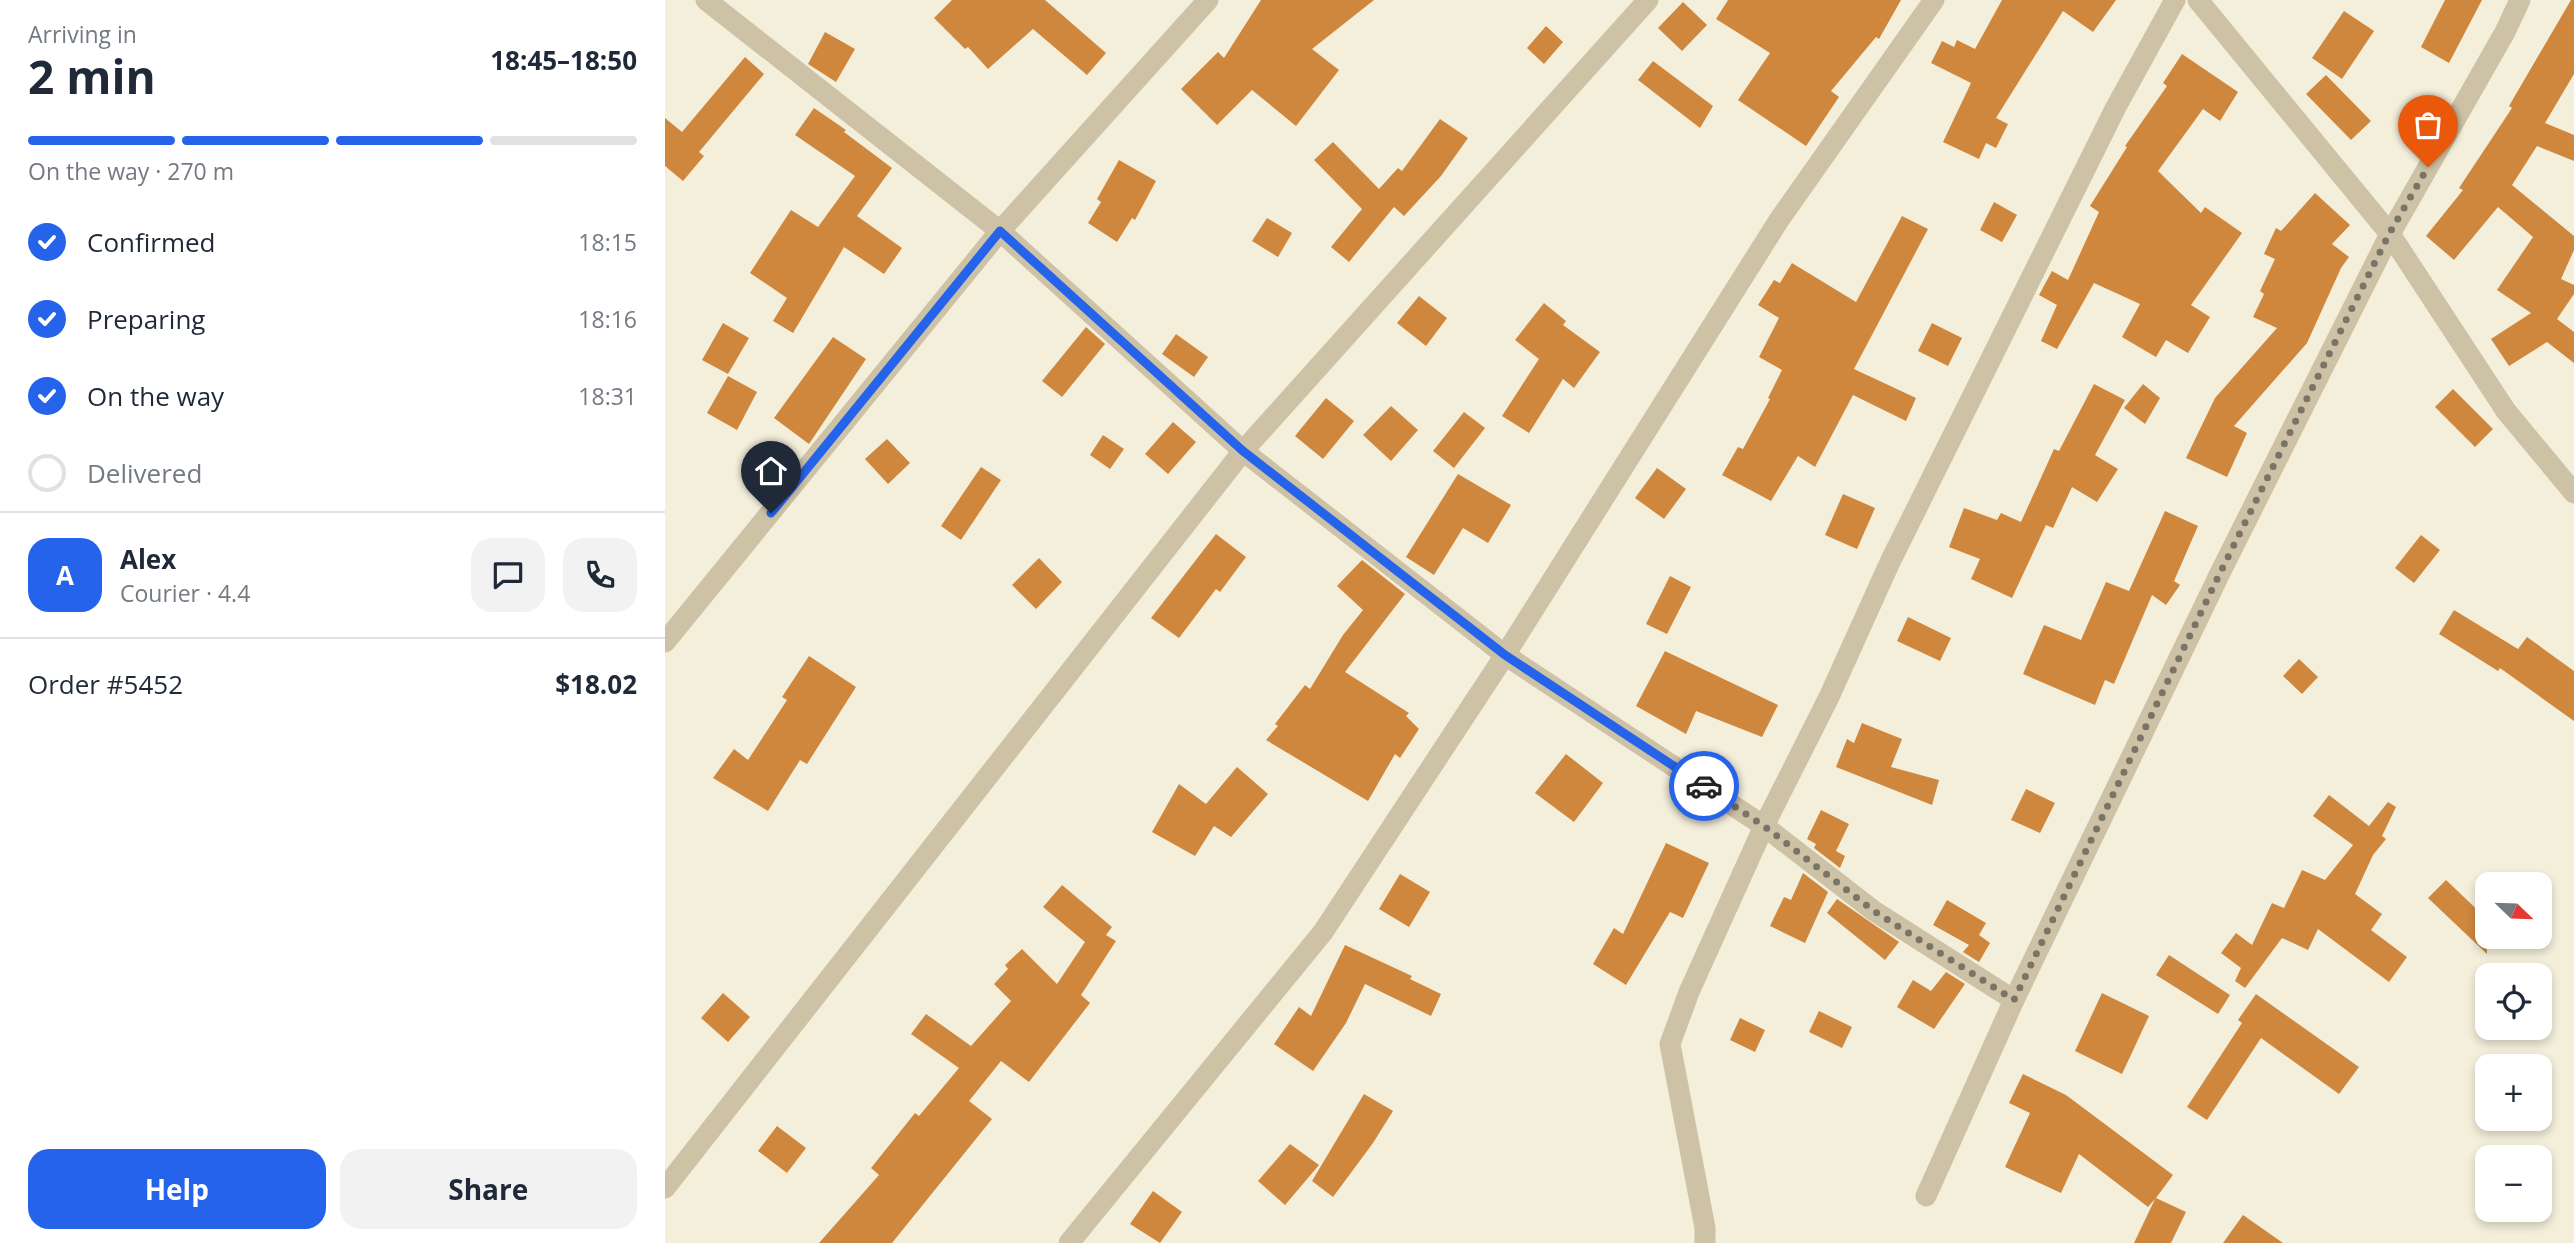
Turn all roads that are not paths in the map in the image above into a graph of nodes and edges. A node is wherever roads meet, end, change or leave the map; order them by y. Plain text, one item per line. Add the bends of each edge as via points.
1 (706, 0) edge
2 (1208, 0) edge
3 (1648, 0) edge
4 (1934, 0) edge
5 (2175, 0) edge
6 (2199, 0) edge
7 (2520, 0) edge
8 (1000, 231) junction
9 (2389, 234) junction
10 (1243, 451) junction
11 (2574, 493) edge
12 (665, 642) edge
13 (1505, 655) junction
14 (1764, 826) junction
15 (2014, 1000) junction
16 (665, 1188) edge
17 (1926, 1196) dead end
18 (1069, 1243) edge
19 (1705, 1243) edge

1 - 8 street
2 - 8 street
3 - 10 street
4 - 13 street via 1779,220
5 - 14 street via 2098,144 1890,562
6 - 9 street
7 - 9 street
8 - 10 street
8 - 12 street
9 - 11 street via 2506,411
9 - 15 street
10 - 13 street
10 - 16 street
13 - 14 street
13 - 18 street via 1323,932
14 - 15 street via 1874,911
14 - 19 street via 1670,1044
15 - 17 street

